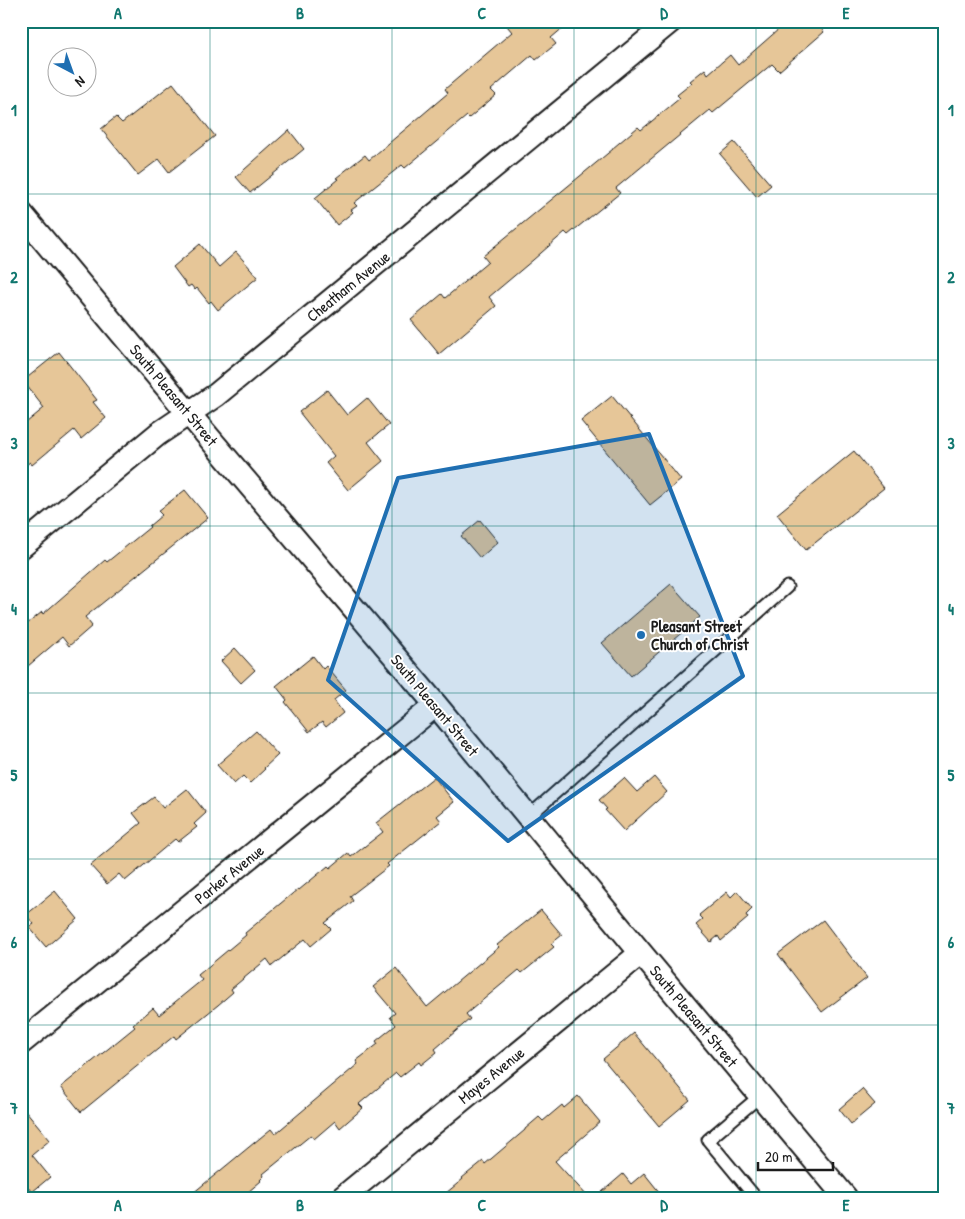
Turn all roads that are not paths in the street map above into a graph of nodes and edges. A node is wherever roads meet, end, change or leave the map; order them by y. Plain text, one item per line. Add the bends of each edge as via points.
1 (671, 21) edge
2 (21, 213) edge
3 (189, 414) junction
4 (21, 547) edge
5 (787, 587) dead end
6 (436, 705) junction
7 (528, 817) junction
8 (640, 953) junction
9 (21, 1043) edge
10 (760, 1096) junction
11 (342, 1198) edge
12 (756, 1198) edge
13 (846, 1198) edge

1 - 3 street, Cheatham Avenue
2 - 3 street, South Pleasant Street
3 - 4 street, Cheatham Avenue via 158,434
3 - 6 street, South Pleasant Street
5 - 7 lane
6 - 7 street, South Pleasant Street
6 - 9 street, Parker Avenue
7 - 8 street, South Pleasant Street
8 - 10 street, South Pleasant Street
8 - 11 street, Mayes Avenue
10 - 12 lane via 708,1140
10 - 13 street, South Pleasant Street

